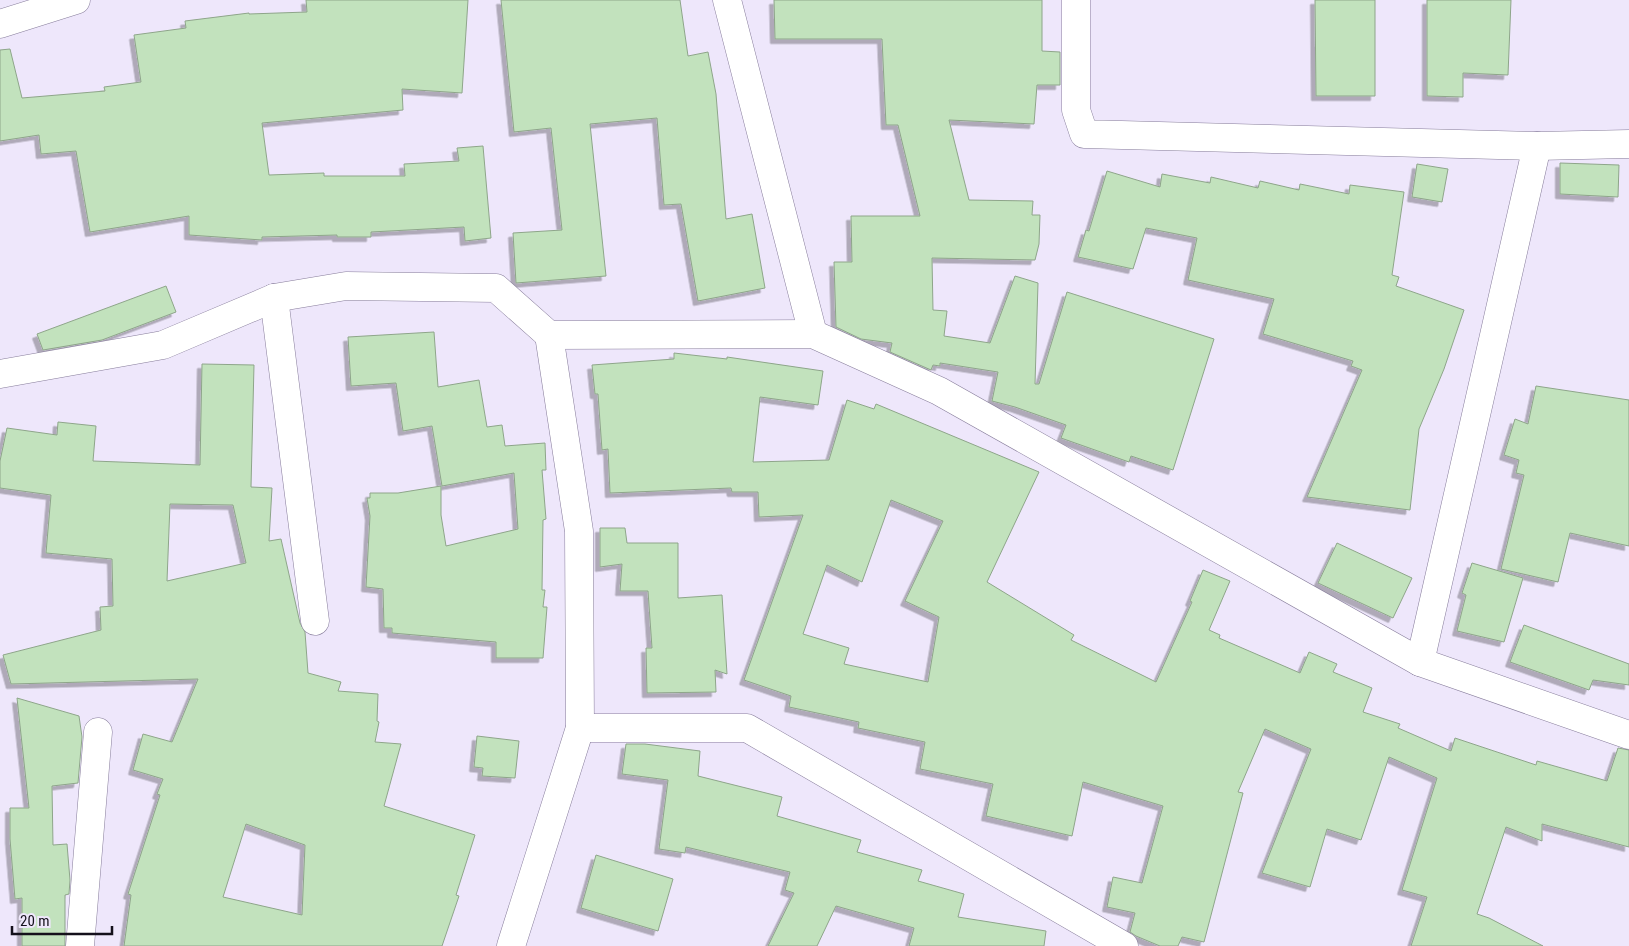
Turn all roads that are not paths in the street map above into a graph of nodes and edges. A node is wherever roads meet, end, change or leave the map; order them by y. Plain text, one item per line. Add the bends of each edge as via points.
1 (76, 0) edge
2 (728, 0) edge
3 (1076, 0) edge
4 (0, 24) edge
5 (1629, 144) edge
6 (1538, 146) junction
7 (274, 298) junction
8 (813, 334) junction
9 (549, 335) junction
10 (0, 374) edge
11 (315, 622) dead end
12 (1420, 662) junction
13 (580, 728) junction
14 (98, 732) dead end
15 (1629, 735) edge
16 (80, 946) edge
17 (510, 946) edge
18 (1124, 946) edge

1 - 4 street
2 - 8 street
3 - 6 street via 1076,110 1084,134
5 - 6 street
6 - 12 street
7 - 9 street via 346,286 496,288
7 - 10 street via 163,345
7 - 11 street
8 - 9 street
8 - 12 street via 939,392
9 - 13 street via 579,531
12 - 15 street
13 - 17 street
13 - 18 street via 747,728
14 - 16 street

